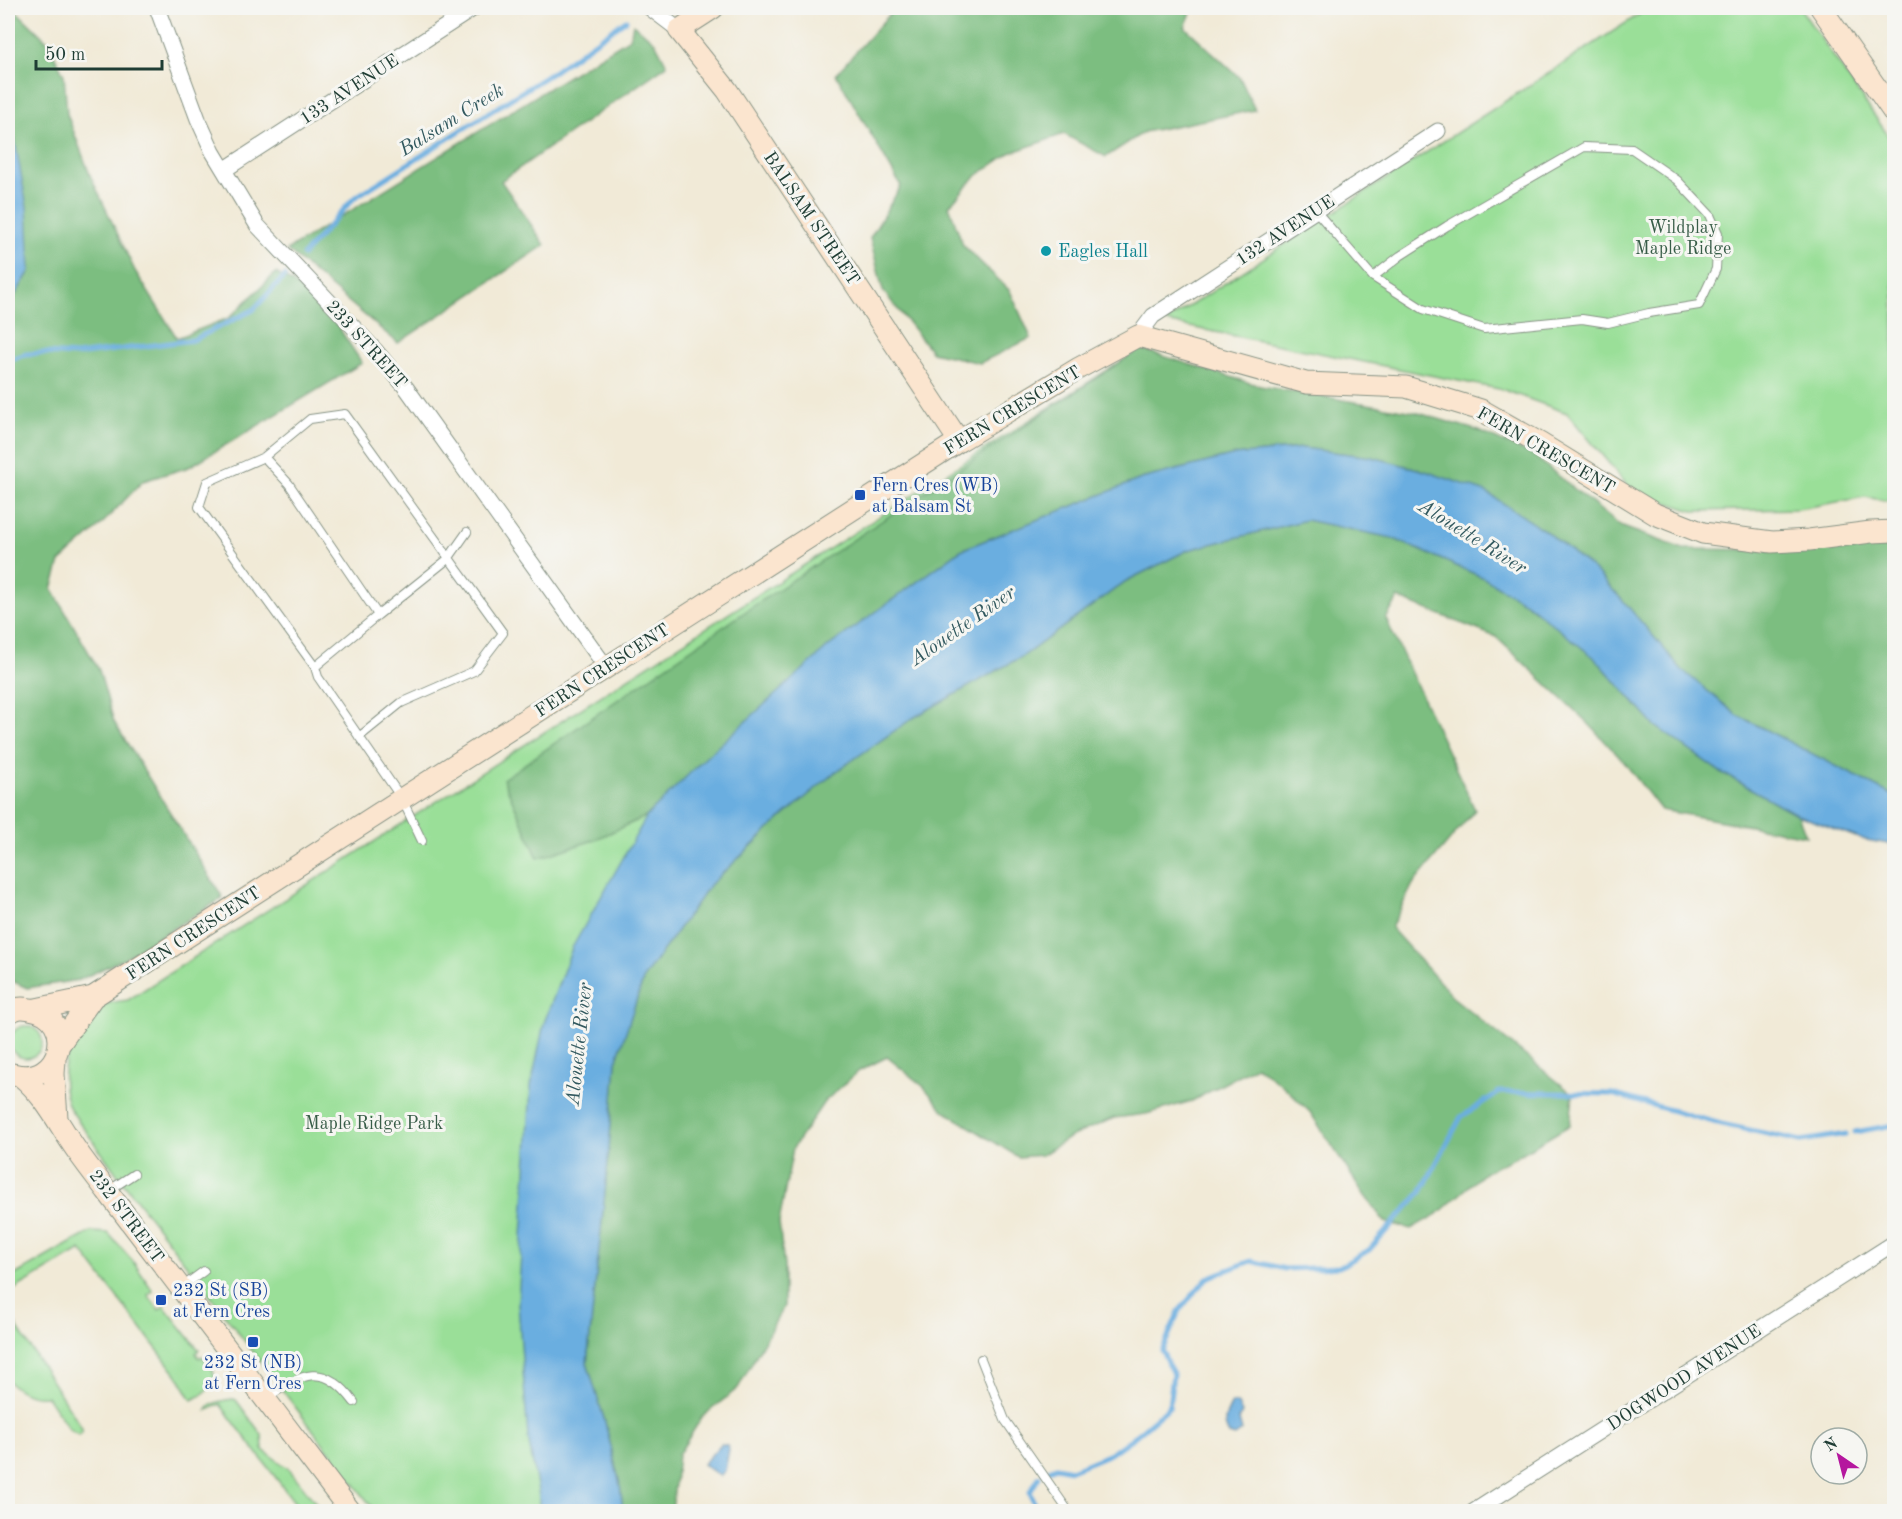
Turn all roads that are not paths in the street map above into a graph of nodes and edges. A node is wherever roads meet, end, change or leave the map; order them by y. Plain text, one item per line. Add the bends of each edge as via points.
1 (156, 8) edge
2 (474, 8) edge
3 (651, 8) edge
4 (713, 8) edge
5 (1821, 8) edge
6 (679, 30) junction
7 (1894, 113) edge
8 (1438, 131) dead end
9 (224, 170) junction
10 (1315, 210) junction
11 (1373, 277) junction
12 (1138, 336) junction
13 (958, 441) junction
14 (264, 457) junction
15 (1894, 531) edge
16 (467, 532) dead end
17 (448, 559) junction
18 (378, 615) junction
19 (315, 667) junction
20 (606, 667) junction
21 (359, 737) junction
22 (402, 799) junction
23 (422, 841) dead end
24 (93, 998) junction
25 (17, 1009) edge
26 (57, 1053) junction
27 (14, 1074) edge
28 (57, 1118) junction
29 (134, 1174) dead end
30 (107, 1191) junction
31 (1894, 1243) edge
32 (204, 1271) dead end
33 (182, 1287) junction
34 (981, 1359) dead end
35 (266, 1399) junction
36 (354, 1402) dead end
37 (351, 1512) edge
38 (1069, 1512) edge
39 (1473, 1512) edge

1 - 9 street, 233 STREET via 198,119
2 - 9 street, 133 AVENUE
3 - 6 street, BALSAM STREET
4 - 6 street
5 - 7 street
6 - 13 street, BALSAM STREET via 727,90
8 - 10 street, 132 AVENUE
9 - 20 street, 233 STREET via 257,225 407,389
10 - 11 lane
10 - 12 street, 132 AVENUE via 1153,316
11 - 11 lane via 1423,309 1484,329 1582,319 1608,323 1699,305 1716,269 1718,233 1710,215 1677,180 1632,149 1584,147 1447,226
12 - 13 street, FERN CRESCENT
12 - 15 street, FERN CRESCENT via 1306,383 1406,387 1481,410 1655,514 1703,533 1772,543
13 - 20 street, FERN CRESCENT
14 - 17 lane via 310,419 345,414
14 - 18 lane via 289,484
14 - 19 lane via 207,482 199,507
16 - 17 lane
17 - 18 lane
17 - 21 lane via 503,633 474,671 401,703
18 - 19 lane
19 - 21 lane
20 - 22 street, FERN CRESCENT
21 - 22 lane
22 - 23 lane
22 - 24 street, FERN CRESCENT
24 - 25 street, FERN CRESCENT
24 - 26 street, FERN CRESCENT
25 - 26 street via 46,1015 54,1023
26 - 27 street via 45,1070 34,1075
26 - 28 street, 232 STREET
27 - 28 street, 232 STREET via 33,1086
28 - 30 street, 232 STREET
29 - 30 lane
30 - 33 street, 232 STREET
31 - 39 street, DOGWOOD AVENUE
32 - 33 lane
33 - 35 street, 232 STREET
34 - 38 lane via 1005,1420
35 - 36 lane via 292,1380 319,1376 337,1382
35 - 37 street, 232 STREET

